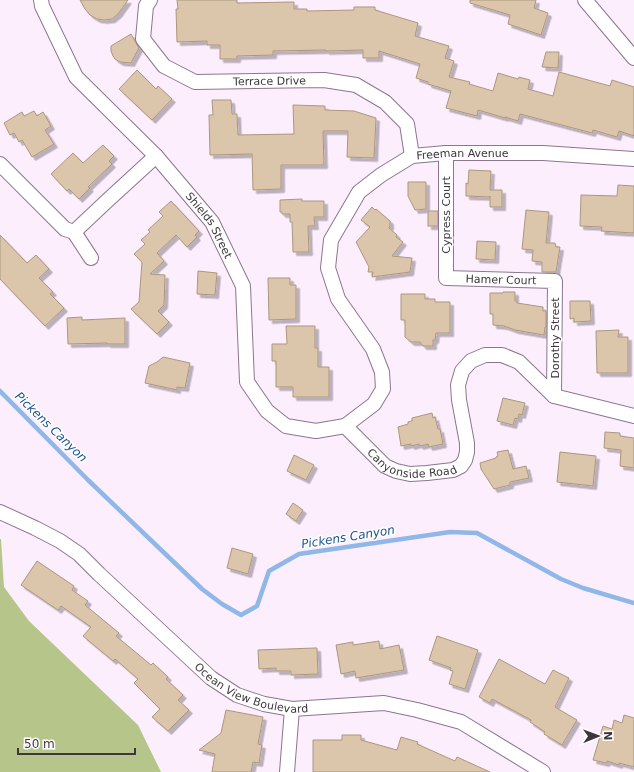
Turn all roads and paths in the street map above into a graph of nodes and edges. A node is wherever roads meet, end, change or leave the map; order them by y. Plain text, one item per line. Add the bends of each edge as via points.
1 (41, 0) edge
2 (150, 0) edge
3 (585, 0) edge
4 (634, 58) edge
5 (446, 153) junction
6 (156, 156) junction
7 (412, 156) junction
8 (634, 159) edge
9 (0, 164) edge
10 (74, 232) junction
11 (91, 258) dead end
12 (446, 278) joint
13 (555, 281) joint
14 (554, 396) junction
15 (634, 416) edge
16 (345, 426) junction
17 (0, 512) edge
18 (292, 709) junction
19 (287, 772) edge
20 (543, 772) edge

1 - 6 street, Shields Street via 76,77
2 - 7 street, Terrace Drive via 146,6 143,39 164,66 195,82 324,80 356,85 384,102 407,124
3 - 4 street
5 - 7 street, Freeman Avenue
5 - 8 street, Freeman Avenue via 543,154
5 - 12 street, Cypress Court
6 - 10 street
6 - 16 street, Shields Street via 212,222 243,286 247,382 267,411 286,426 316,431
7 - 16 street, Freeman Avenue via 359,192 331,240 328,268 338,299 373,350 382,372 383,390 374,404
9 - 10 street via 65,229
10 - 11 street
12 - 13 street, Hamer Court
13 - 14 street, Dorothy Street
14 - 15 street
14 - 16 street, Canyonside Road via 519,362 502,355 485,355 471,361 462,371 458,385 467,452 461,466 444,472 396,472 385,466
17 - 18 street, Ocean View Boulevard via 60,541 79,554 211,678 237,694 264,704
18 - 19 street
18 - 20 street, Ocean View Boulevard via 384,703 417,710 461,722

